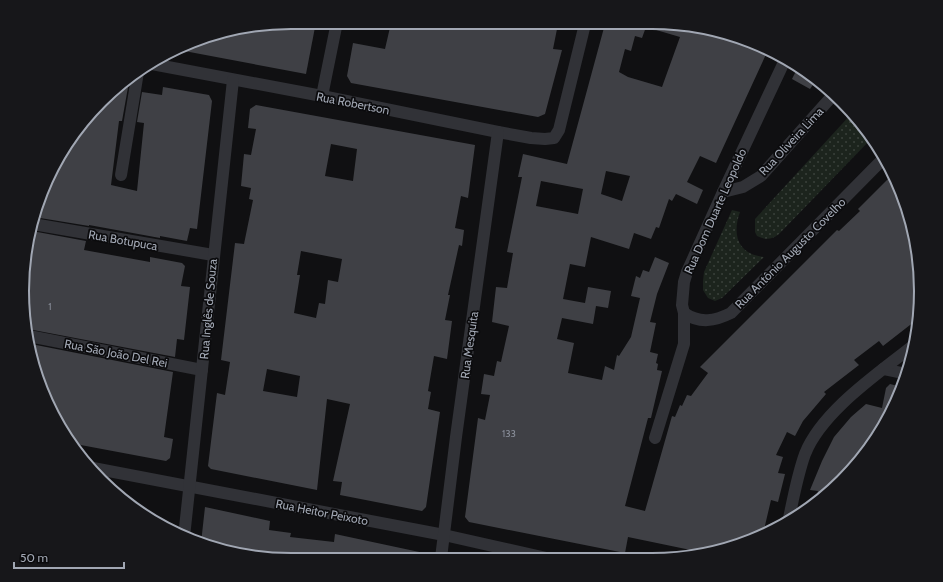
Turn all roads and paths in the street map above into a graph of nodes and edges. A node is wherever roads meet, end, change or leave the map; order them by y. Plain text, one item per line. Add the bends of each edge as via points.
1 (336, 29) edge
2 (584, 29) edge
3 (161, 64) edge
4 (783, 64) edge
5 (137, 79) edge
6 (233, 80) junction
7 (322, 96) junction
8 (830, 99) edge
9 (498, 132) junction
10 (880, 162) edge
11 (121, 175) dead end
12 (723, 192) junction
13 (38, 225) edge
14 (213, 256) junction
15 (684, 313) junction
16 (33, 337) edge
17 (907, 349) edge
18 (883, 369) junction
19 (202, 370) junction
20 (901, 373) edge
21 (655, 438) dead end
22 (99, 469) edge
23 (189, 487) junction
24 (790, 514) edge
25 (185, 530) edge
26 (444, 535) junction
27 (442, 553) edge
28 (524, 553) edge

1 - 7 street
2 - 9 street, Rua Robertson via 559,130 554,138 538,139
3 - 6 street, Rua Robertson
4 - 12 street, Rua Dom Duarte Leopoldo
5 - 11 street
6 - 7 street, Rua Robertson
6 - 14 street, Rua Inglês de Souza
7 - 9 street, Rua Robertson
8 - 12 street, Rua Oliveira Lima via 761,176 743,187
9 - 26 street, Rua Mesquita
10 - 15 street, Rua Antônio Augusto Covelho via 731,313 721,318 701,321
12 - 15 street, Rua Dom Duarte Leopoldo via 687,272 682,305
13 - 14 street, Rua Botupuca
14 - 19 street, Rua Inglês de Souza
15 - 21 street, Rua Dom Duarte Leopoldo via 682,355
16 - 19 street, Rua São João Del Rei
17 - 18 street
18 - 20 street
18 - 24 street via 837,408 817,433 798,475
19 - 23 street, Rua Inglês de Souza
22 - 23 street, Rua Heitor Peixoto
23 - 25 street, Rua Inglês de Souza
23 - 26 street, Rua Heitor Peixoto
26 - 27 street, Rua Mesquita
26 - 28 street, Rua Heitor Peixoto

